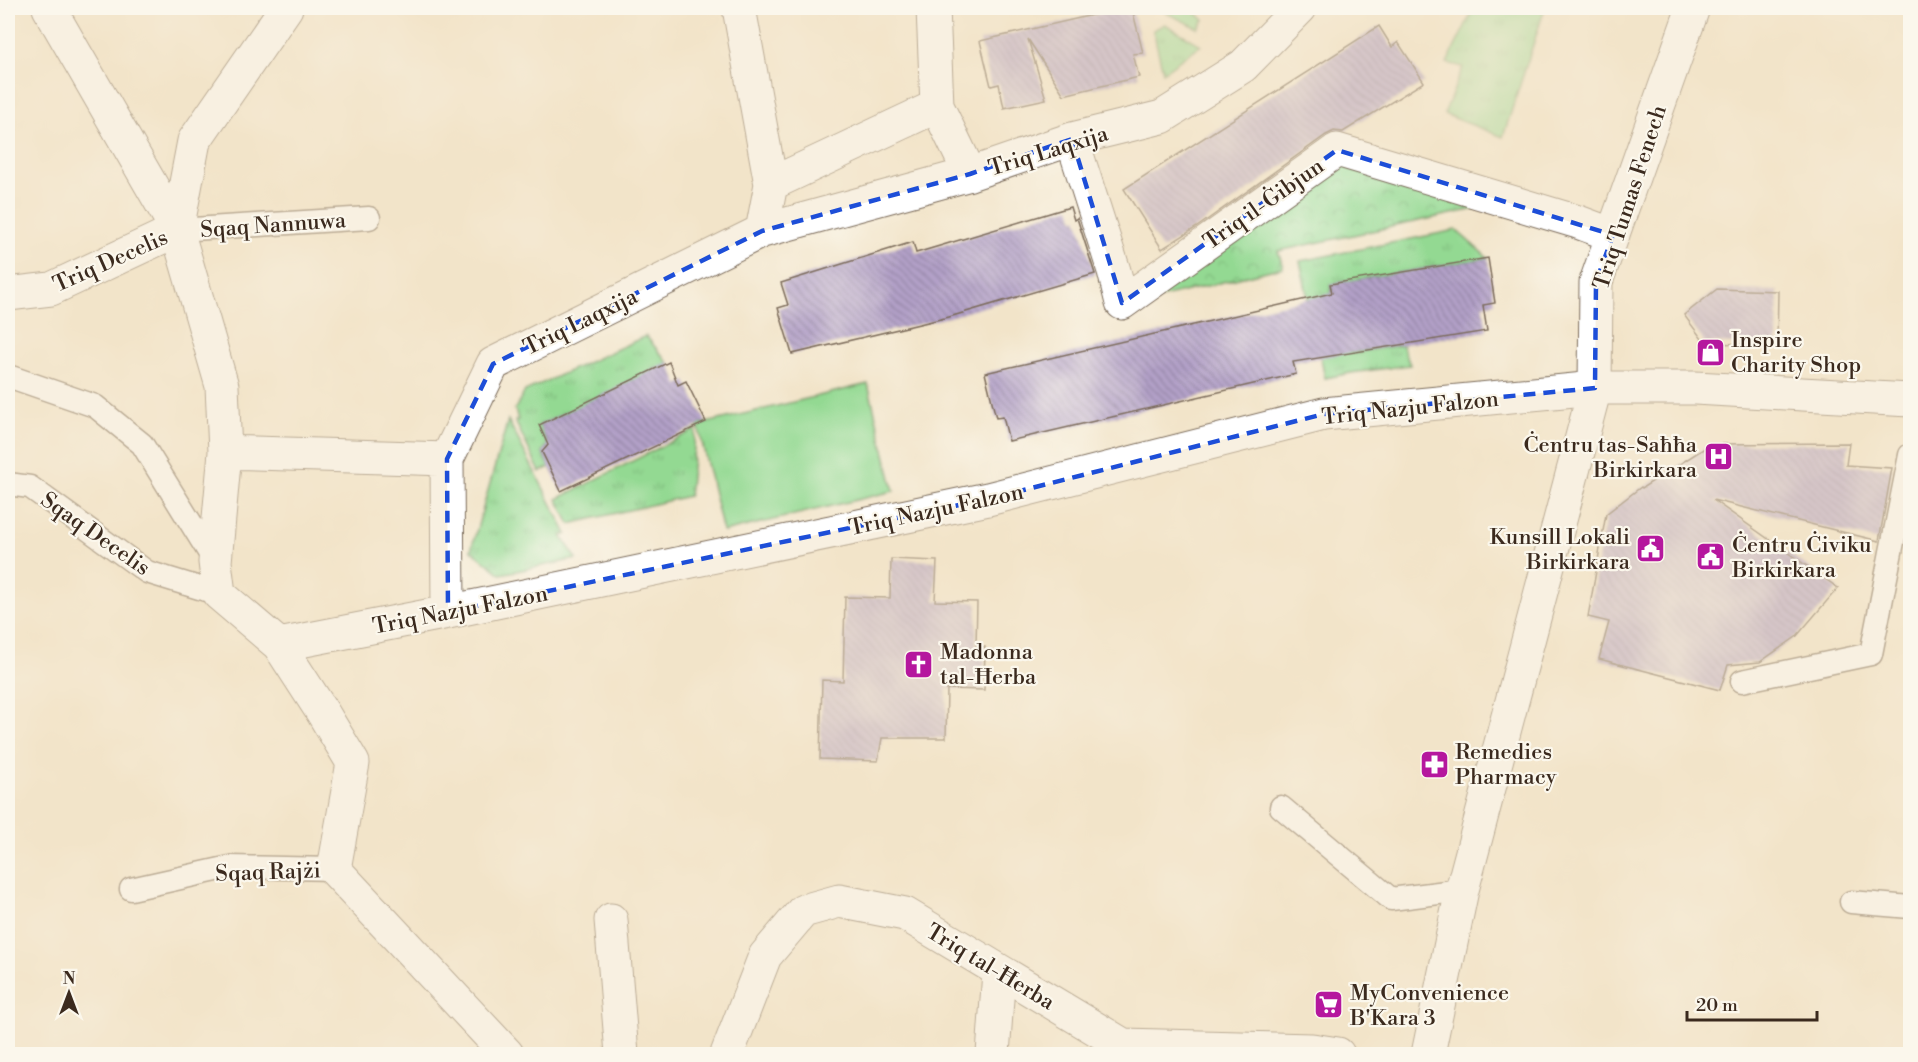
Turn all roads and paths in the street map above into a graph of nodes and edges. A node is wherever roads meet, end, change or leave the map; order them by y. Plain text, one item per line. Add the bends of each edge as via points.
1 (49, 8) edge
2 (286, 8) edge
3 (739, 8) edge
4 (933, 8) edge
5 (1300, 8) edge
6 (1693, 8) edge
7 (937, 106) junction
8 (1072, 140) junction
9 (970, 174) junction
10 (771, 184) junction
11 (369, 218) dead end
12 (177, 230) junction
13 (762, 231) junction
14 (1613, 235) junction
15 (8, 294) edge
16 (8, 376) edge
17 (1595, 388) junction
18 (1911, 400) edge
19 (225, 452) junction
20 (1911, 455) edge
21 (447, 459) junction
22 (8, 484) edge
23 (215, 562) junction
24 (219, 594) junction
25 (448, 612) junction
26 (279, 645) junction
27 (1742, 681) dead end
28 (1281, 807) dead end
29 (334, 868) junction
30 (131, 889) dead end
31 (1462, 890) junction
32 (1851, 902) dead end
33 (1911, 907) edge
34 (612, 920) dead end
35 (999, 972) junction
36 (1122, 1050) edge
37 (507, 1054) edge
38 (622, 1054) edge
39 (727, 1054) edge
40 (993, 1054) edge
41 (1338, 1054) edge
42 (1428, 1054) edge

1 - 12 street
2 - 12 street via 194,141
3 - 10 street
4 - 7 street
5 - 8 street, Triq Laqxija via 1243,66 1162,117
6 - 14 street, Triq Tumas Fenech
7 - 9 street
7 - 10 street
8 - 9 street, Triq Laqxija
8 - 14 street, Triq il-Ġibjun via 1122,303 1337,150
9 - 13 street, Triq Laqxija
10 - 13 street
11 - 12 lane, Sqaq Nannuwa
12 - 15 street, Triq Decelis via 51,289
12 - 19 street via 222,386
13 - 21 street, Triq Laqxija via 493,364
14 - 17 street, Triq Tumas Fenech via 1596,282
16 - 23 lane via 95,406 142,444
17 - 18 street, Triq Nazju Falzon via 1695,388
17 - 25 street, Triq Nazju Falzon via 1324,414 988,499
17 - 31 street, Triq Tumas Fenech
19 - 21 street
19 - 23 street
20 - 27 lane via 1871,654
21 - 25 street, Triq Laqxija
22 - 24 lane, Sqaq Decelis via 30,487 147,572
23 - 24 street
24 - 26 street
25 - 26 street, Triq Nazju Falzon
26 - 29 street via 354,763
28 - 31 lane via 1391,899
29 - 30 lane, Sqaq Rajżi via 230,867
29 - 37 street
31 - 42 street, Triq Tumas Fenech
32 - 33 lane
34 - 38 street
35 - 36 street, Triq tal-Ħerba
35 - 39 street, Triq tal-Ħerba via 905,914 839,901 803,910 765,956
35 - 40 street
36 - 41 street, Triq tal-Ħerba via 1312,1050

